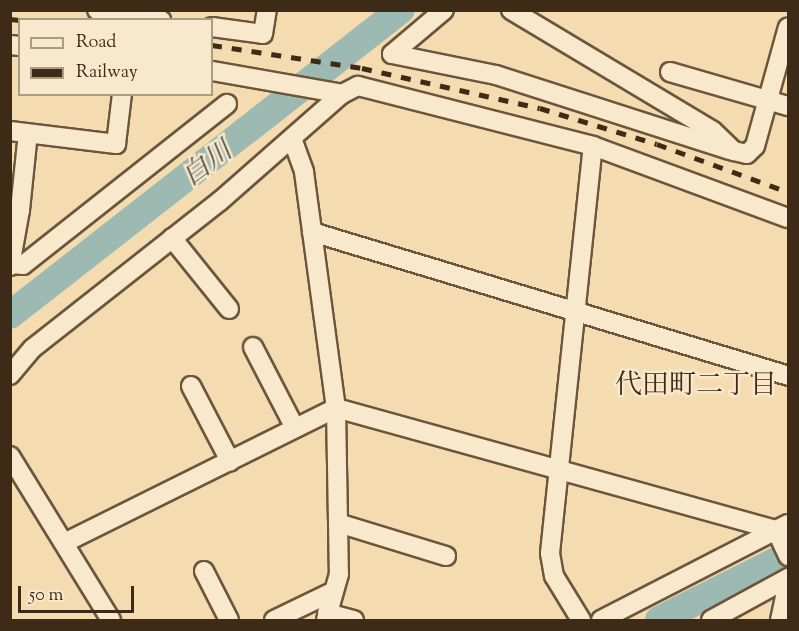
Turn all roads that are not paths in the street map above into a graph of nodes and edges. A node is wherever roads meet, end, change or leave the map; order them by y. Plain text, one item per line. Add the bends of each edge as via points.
1 (97, 10) edge
2 (267, 10) edge
3 (444, 10) edge
4 (511, 10) edge
5 (148, 18) edge
6 (213, 27) edge
7 (789, 27) edge
8 (213, 71) edge
9 (670, 72) dead end
10 (337, 93) junction
11 (122, 96) edge
12 (770, 100) junction
13 (227, 104) dead end
14 (789, 106) edge
15 (19, 132) edge
16 (293, 141) junction
17 (593, 147) junction
18 (734, 151) junction
19 (15, 210) edge
20 (789, 218) edge
21 (312, 232) junction
22 (172, 238) junction
23 (12, 265) edge
24 (229, 309) dead end
25 (577, 312) junction
26 (253, 347) dead end
27 (10, 375) edge
28 (789, 376) edge
29 (191, 386) dead end
30 (336, 408) junction
31 (295, 428) junction
32 (10, 456) edge
33 (230, 461) junction
34 (558, 470) junction
35 (338, 523) junction
36 (781, 531) edge
37 (64, 543) junction
38 (446, 556) dead end
39 (789, 556) edge
40 (204, 571) dead end
41 (789, 578) edge
42 (789, 582) edge
43 (330, 593) junction
44 (326, 617) edge
45 (111, 621) edge
46 (229, 621) edge
47 (274, 621) edge
48 (354, 621) edge
49 (581, 621) edge
50 (601, 621) edge
51 (711, 621) edge
52 (780, 621) edge

1 - 5 street
2 - 6 street via 263,34
3 - 18 street via 392,54 496,75
4 - 18 street via 713,131
7 - 12 street
8 - 10 street
9 - 12 street
10 - 16 street
10 - 17 street via 358,86
11 - 15 street via 116,144
12 - 14 street
12 - 18 street via 755,147 747,154
13 - 23 street via 24,265
15 - 19 street
16 - 21 street via 304,172
16 - 22 street
17 - 20 street
17 - 25 street
19 - 23 street
21 - 25 street
21 - 30 street
22 - 24 street
22 - 27 street via 33,348
25 - 28 street
25 - 34 street
26 - 31 street
29 - 33 street
30 - 31 street
30 - 34 street
30 - 35 street
31 - 33 street
32 - 37 street
33 - 37 street
34 - 36 street
34 - 49 street via 550,554 554,576
35 - 38 street
35 - 43 street via 339,574
36 - 39 street
36 - 50 street
37 - 45 street
40 - 46 street
41 - 51 street
42 - 52 street
43 - 44 street
43 - 47 street
44 - 48 street

